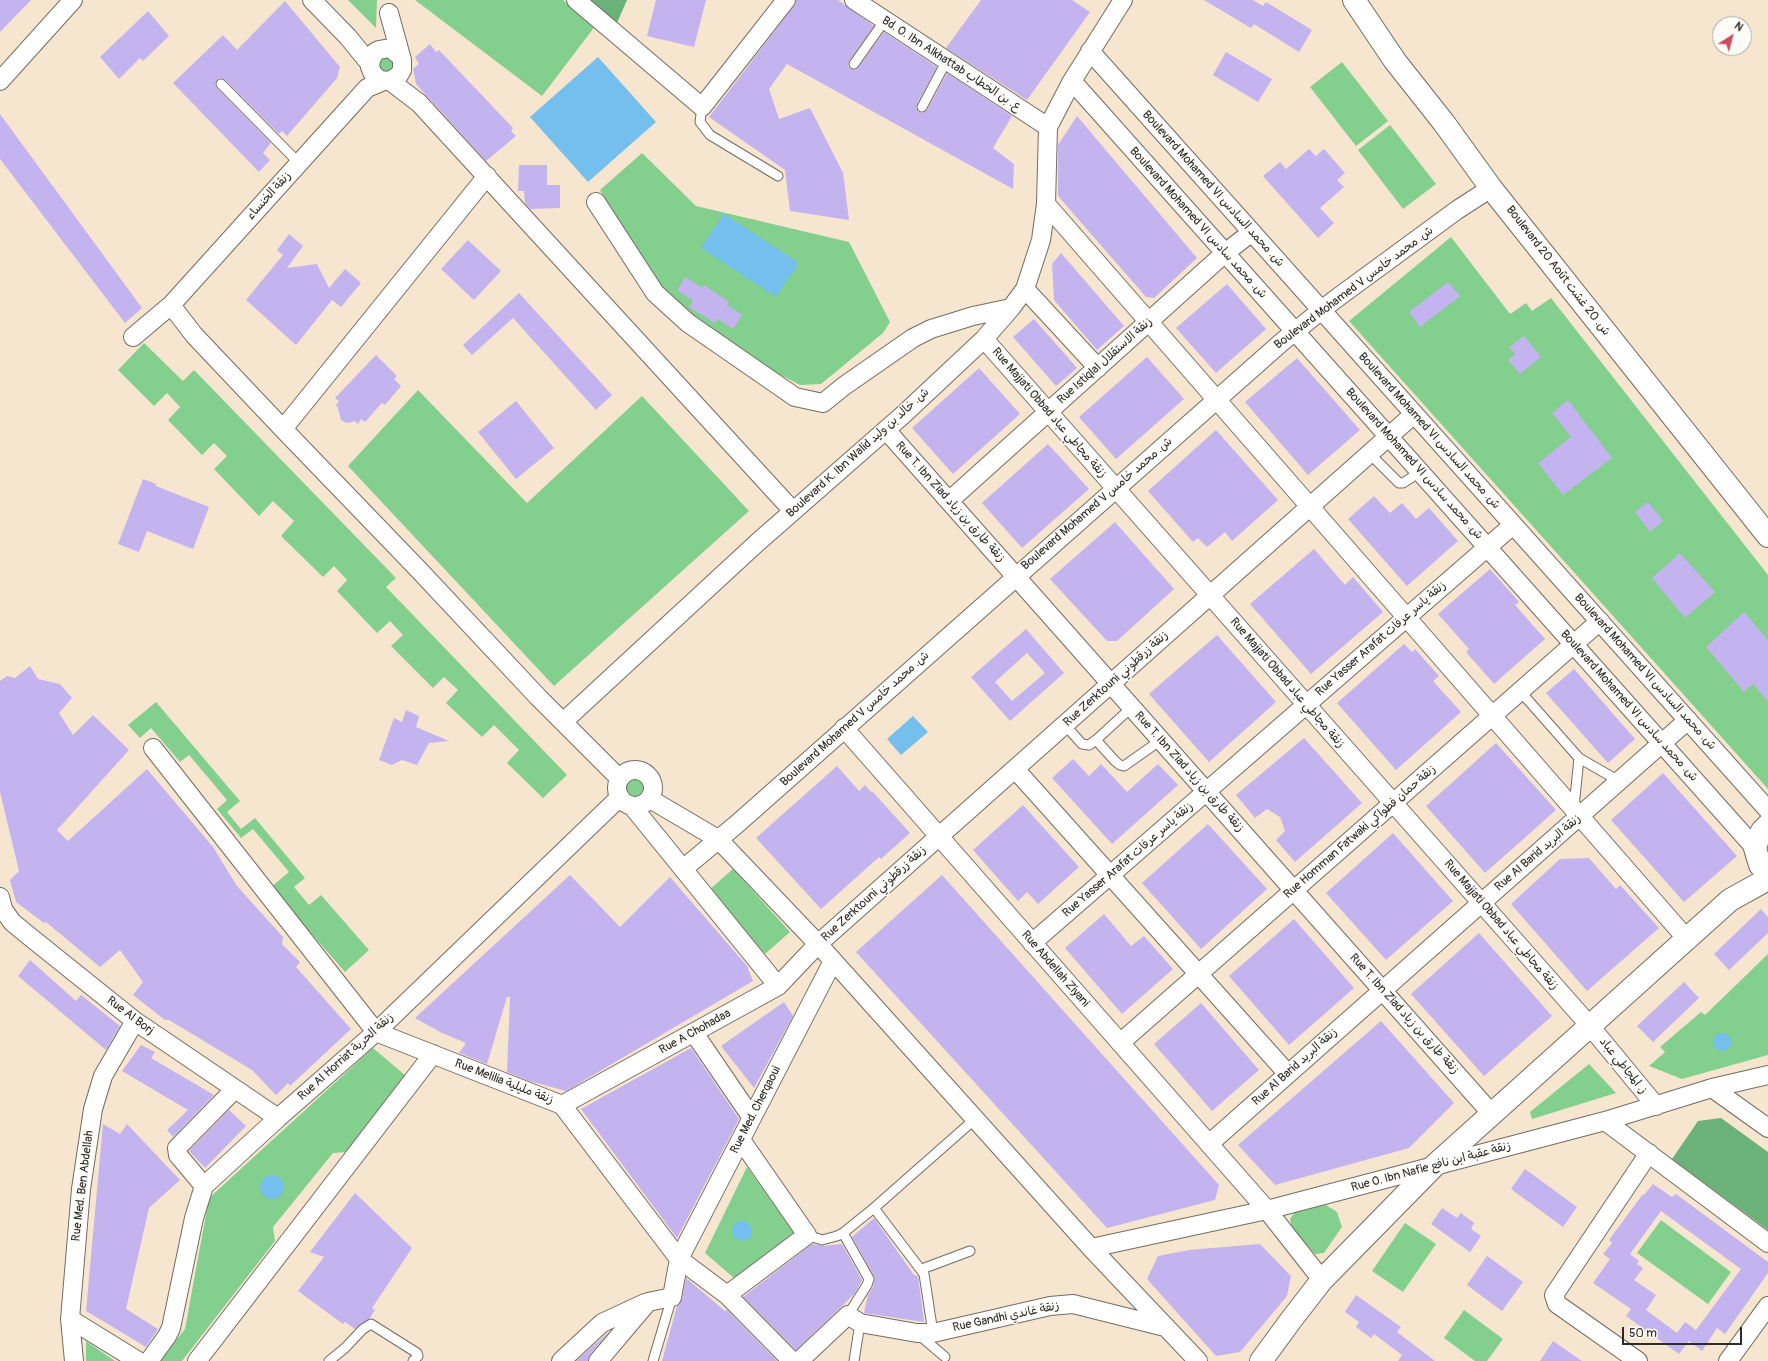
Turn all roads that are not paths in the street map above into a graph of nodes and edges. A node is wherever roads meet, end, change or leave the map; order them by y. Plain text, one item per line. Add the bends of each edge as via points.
1 (73, 0) edge
2 (312, 0) edge
3 (576, 0) edge
4 (786, 0) edge
5 (1123, 0) edge
6 (1354, 0) edge
7 (861, 2) edge
8 (389, 7) edge
9 (885, 20) junction
10 (1090, 51) junction
11 (946, 62) junction
12 (854, 64) dead end
13 (385, 65) junction
14 (0, 81) edge
15 (1072, 81) junction
16 (221, 84) dead end
17 (702, 107) junction
18 (922, 107) dead end
19 (1048, 127) junction
20 (299, 163) junction
21 (487, 176) junction
22 (778, 176) dead end
23 (1491, 188) junction
24 (596, 202) dead end
25 (1046, 204) junction
26 (1252, 232) junction
27 (1225, 253) junction
28 (1025, 289) junction
29 (172, 305) junction
30 (1011, 308) junction
31 (1322, 310) junction
32 (1149, 322) junction
33 (1295, 331) junction
34 (133, 337) dead end
35 (984, 339) junction
36 (1098, 368) junction
37 (1216, 399) junction
38 (1048, 412) junction
39 (1414, 414) junction
40 (283, 428) junction
41 (886, 430) junction
42 (1389, 437) junction
43 (1370, 454) junction
44 (1420, 472) junction
45 (1116, 488) junction
46 (949, 501) junction
47 (1310, 507) junction
48 (793, 510) junction
49 (1513, 525) junction
50 (1768, 536) edge
51 (1487, 547) junction
52 (1016, 576) junction
53 (1210, 596) junction
54 (1407, 617) junction
55 (1600, 622) junction
56 (1574, 644) junction
57 (1111, 684) junction
58 (1520, 691) junction
59 (1306, 705) junction
60 (1132, 707) junction
61 (1492, 716) junction
62 (1688, 720) junction
63 (564, 722) junction
64 (1065, 724) junction
65 (844, 728) junction
66 (1096, 740) junction
67 (1161, 740) junction
68 (1662, 743) junction
69 (153, 748) dead end
70 (1579, 758) junction
71 (1015, 769) junction
72 (620, 778) junction
73 (1619, 782) junction
74 (1206, 792) junction
75 (650, 798) junction
76 (626, 801) junction
77 (1393, 803) junction
78 (1768, 810) edge
79 (1577, 812) junction
80 (1768, 825) edge
81 (939, 836) junction
82 (718, 839) junction
83 (1760, 860) edge
84 (683, 869) junction
85 (1110, 875) junction
86 (1768, 878) edge
87 (1294, 890) junction
88 (0, 897) edge
89 (1730, 900) junction
90 (1481, 903) junction
91 (1686, 938) junction
92 (1032, 943) junction
93 (818, 944) junction
94 (833, 961) junction
95 (1198, 974) junction
96 (778, 986) junction
97 (1382, 990) junction
98 (135, 1021) junction
99 (1590, 1026) junction
100 (376, 1032) junction
101 (694, 1033) junction
102 (1120, 1043) junction
103 (433, 1054) junction
104 (1288, 1074) junction
105 (1768, 1075) edge
106 (1712, 1088) junction
107 (234, 1090) junction
108 (562, 1105) junction
109 (1656, 1106) junction
110 (1491, 1113) junction
111 (278, 1118) junction
112 (752, 1118) junction
113 (975, 1119) junction
114 (1605, 1121) junction
115 (1768, 1128) edge
116 (741, 1140) junction
117 (1209, 1144) junction
118 (1649, 1153) junction
119 (1434, 1166) junction
120 (204, 1186) junction
121 (874, 1208) junction
122 (1267, 1210) junction
123 (843, 1233) junction
124 (807, 1235) junction
125 (1768, 1243) edge
126 (1091, 1248) junction
127 (970, 1251) dead end
128 (680, 1259) junction
129 (922, 1269) junction
130 (1322, 1280) junction
131 (727, 1295) junction
132 (672, 1297) junction
133 (648, 1302) junction
134 (1768, 1306) edge
135 (70, 1318) junction
136 (854, 1319) junction
137 (1165, 1327) junction
138 (925, 1333) junction
139 (945, 1358) dead end
140 (74, 1361) edge
141 (138, 1361) edge
142 (149, 1361) edge
143 (197, 1361) edge
144 (329, 1361) edge
145 (413, 1361) edge
146 (561, 1361) edge
147 (598, 1361) edge
148 (653, 1361) edge
149 (792, 1361) edge
150 (799, 1361) edge
151 (854, 1361) edge
152 (1198, 1361) edge
153 (1261, 1361) edge
154 (1638, 1361) edge
155 (1728, 1361) edge

1 - 14 street
2 - 13 street via 348,37
3 - 17 street
4 - 17 street
5 - 10 street
6 - 23 main road, Boulevard 20 Août ش. 20 غشت via 1394,61 1444,123
7 - 9 street, Bd. O. Ibn Alkhattab ع. بن الخطاب
8 - 13 street
9 - 11 street, Bd. O. Ibn Alkhattab ع. بن الخطاب
9 - 12 lane
10 - 15 street
10 - 26 street, Boulevard Mohamed VI ش. محمد السادس
11 - 18 lane
11 - 19 street, Bd. O. Ibn Alkhattab ع. بن الخطاب
13 - 20 street, زنقة الخنساء
13 - 21 street
15 - 19 street
15 - 27 street, Boulevard Mohamed VI ش. محمد سادس
16 - 20 lane
17 - 22 lane via 700,122 710,135
19 - 25 street, Boulevard K. Ibn Walid ش. خالد بن وليد
20 - 29 street, زنقة الخنساء
21 - 40 street
21 - 48 street
23 - 31 street, Boulevard Mohamed V ش. محمد خامس via 1457,210
23 - 50 main road, Boulevard 20 Août ش. 20 غشت
24 - 30 street via 655,293 688,324 795,397 823,403 913,338 930,329
25 - 28 street, Boulevard K. Ibn Walid ش. خالد بن وليد via 1041,240
25 - 32 street
26 - 27 street, Rue Istiqlal زنقة الاستقلال
26 - 31 street, Boulevard Mohamed VI ش. محمد السادس
27 - 32 street, Rue Istiqlal زنقة الاستقلال
27 - 33 street, Boulevard Mohamed VI ش. محمد سادس
28 - 30 street, Boulevard K. Ibn Walid ش. خالد بن وليد
28 - 36 street
29 - 34 street, زنقة الخنساء
29 - 40 street via 194,335
30 - 35 street, Boulevard K. Ibn Walid ش. خالد بن وليد
31 - 33 street, Boulevard Mohamed V ش. محمد خامس
31 - 39 street, Boulevard Mohamed VI ش. محمد السادس
32 - 36 street, Rue Istiqlal زنقة الاستقلال
32 - 37 street
33 - 37 street, Boulevard Mohamed V ش. محمد خامس
33 - 42 street, Boulevard Mohamed VI ش. محمد سادس
35 - 38 street, Rue Majjati Obbad زنقة مجاطي عباد
35 - 41 street, Boulevard K. Ibn Walid ش. خالد بن وليد
36 - 38 street, Rue Istiqlal زنقة الاستقلال
37 - 45 street, Boulevard Mohamed V ش. محمد خامس
37 - 47 street
38 - 45 street, Rue Majjati Obbad زنقة مجاطي عباد
38 - 46 street, Rue Istiqlal زنقة الاستقلال
39 - 42 street, Rue Zerktouni زنقة زرقطوني
39 - 49 street, Boulevard Mohamed VI ش. محمد السادس
40 - 63 street
41 - 46 street, Rue T. Ibn Ziad زنقة طارق بن زياد
41 - 48 street, Boulevard K. Ibn Walid ش. خالد بن وليد
42 - 43 street, Rue Zerktouni زنقة زرقطوني
42 - 44 street, Boulevard Mohamed VI ش. محمد سادس
43 - 44 lane via 1399,483
43 - 47 street, Rue Zerktouni زنقة زرقطوني
44 - 51 street, Boulevard Mohamed VI ش. محمد سادس
45 - 52 street, Boulevard Mohamed V ش. محمد خامس
45 - 53 street, Rue Majjati Obbad زنقة مجاطي عباد
46 - 52 street, Rue T. Ibn Ziad زنقة طارق بن زياد
47 - 53 street, Rue Zerktouni زنقة زرقطوني
47 - 54 street
48 - 63 street, Boulevard K. Ibn Walid ش. خالد بن وليد
49 - 51 street, Rue Yasser Arafat زنقة ياسر عرفات
49 - 55 street, Boulevard Mohamed VI ش. محمد السادس
51 - 54 street, Rue Yasser Arafat زنقة ياسر عرفات
51 - 56 street, Boulevard Mohamed VI ش. محمد سادس
52 - 57 street, Rue T. Ibn Ziad زنقة طارق بن زياد
52 - 65 street, Boulevard Mohamed V ش. محمد خامس
53 - 57 street, Rue Zerktouni زنقة زرقطوني
53 - 59 street, Rue Majjati Obbad زنقة مجاطي عباد
54 - 59 street, Rue Yasser Arafat زنقة ياسر عرفات
54 - 61 street
55 - 56 street, Rue Homman Fatwaki زنقة حمان فطواكي
55 - 62 street, Boulevard Mohamed VI ش. محمد السادس
56 - 58 street, Rue Homman Fatwaki زنقة حمان فطواكي
56 - 68 street, Boulevard Mohamed VI ش. محمد سادس
57 - 60 street, Rue T. Ibn Ziad زنقة طارق بن زياد
57 - 64 street, Rue Zerktouni زنقة زرقطوني
58 - 61 street, Rue Homman Fatwaki زنقة حمان فطواكي
58 - 70 lane
59 - 74 street, Rue Yasser Arafat زنقة ياسر عرفات
59 - 77 street, Rue Majjati Obbad زنقة مجاطي عباد
60 - 66 lane
60 - 67 street, Rue T. Ibn Ziad زنقة طارق بن زياد
61 - 77 street, Rue Homman Fatwaki زنقة حمان فطواكي
61 - 79 street
62 - 68 street, Rue Al Barid زنقة البريد
62 - 78 street, Boulevard Mohamed VI ش. محمد السادس
63 - 72 street
64 - 66 lane via 1084,745
64 - 71 street, Rue Zerktouni زنقة زرقطوني
65 - 81 street, Rue Abdellah Ziyani
65 - 82 street, Boulevard Mohamed V ش. محمد خامس
66 - 67 lane via 1115,761 1124,766
67 - 74 street, Rue T. Ibn Ziad زنقة طارق بن زياد
68 - 73 street, Rue Al Barid زنقة البريد
68 - 83 street, Boulevard Mohamed VI ش. محمد سادس
69 - 100 street
70 - 73 lane
70 - 79 lane
71 - 81 street, Rue Zerktouni زنقة زرقطوني
71 - 85 street
72 - 75 street via 629,770 646,773 653,788
72 - 76 street via 616,787
73 - 79 street, Rue Al Barid زنقة البريد
74 - 85 street, Rue Yasser Arafat زنقة ياسر عرفات
74 - 87 street, Rue T. Ibn Ziad زنقة طارق بن زياد
75 - 76 street via 638,806
75 - 82 street
76 - 84 street
76 - 100 street, Rue Al Horriat زنقة الحرية
77 - 87 street, Rue Homman Fatwaki زنقة حمان فطواكي
77 - 90 street, Rue Majjati Obbad زنقة مجاطي عباد
79 - 90 street, Rue Al Barid زنقة البريد
79 - 91 street
80 - 83 main road via 1758,839
81 - 92 street, Rue Abdellah Ziyani
81 - 93 street, Rue Zerktouni زنقة زرقطوني
82 - 84 street, Boulevard Mohamed V ش. محمد خامس
82 - 93 street
83 - 89 main road
84 - 96 street
85 - 92 street, Rue Yasser Arafat زنقة ياسر عرفات
85 - 95 street
86 - 89 main road
87 - 95 street, Rue Homman Fatwaki زنقة حمان فطواكي
87 - 97 street, Rue T. Ibn Ziad زنقة طارق بن زياد
88 - 98 street, Rue Al Borj via 3,909 12,922
89 - 91 main road
90 - 97 street, Rue Al Barid زنقة البريد
90 - 99 street, Rue Majjati Obbad زنقة مجاطي عباد
91 - 99 main road
92 - 102 street, Rue Abdellah Ziyani
93 - 94 street
93 - 96 street, Rue A Chohadaa
94 - 112 street, Rue Med. Cherqaoui
94 - 113 street
95 - 102 street, Rue Homman Fatwaki زنقة حمان فطواكي
95 - 104 street
96 - 101 street, Rue A Chohadaa
97 - 104 street, Rue Al Barid زنقة البريد
97 - 110 street, Rue T. Ibn Ziad زنقة طارق بن زياد
98 - 107 street, Rue Al Borj
98 - 135 street, Rue Med. Ben Abdellah via 102,1076 93,1109 81,1189
99 - 109 street, ز. المجاطي عباد
99 - 110 main road
100 - 103 street, Rue Melilia زنقة مليلية
100 - 111 street, Rue Al Horriat زنقة الحرية
101 - 108 street, Rue A Chohadaa
101 - 112 street
102 - 117 street, Rue Abdellah Ziyani
103 - 108 street, Rue Melilia زنقة مليلية
103 - 143 street
104 - 117 street, Rue Al Barid زنقة البريد
105 - 106 street, Rue O. Ibn Nafie زنقة عقبة ابن نافع
106 - 109 street, Rue O. Ibn Nafie زنقة عقبة ابن نافع
106 - 115 street
107 - 111 street, Rue Al Borj
107 - 120 street via 177,1148 178,1155
108 - 128 street, Rue Melilia زنقة مليلية
109 - 114 street, Rue O. Ibn Nafie زنقة عقبة ابن نافع
110 - 119 main road
111 - 120 street, Rue Al Horriat زنقة الحرية
112 - 116 street, Rue Med. Cherqaoui
113 - 121 lane
113 - 126 street
114 - 118 street
114 - 119 street, Rue O. Ibn Nafie زنقة عقبة ابن نافع
116 - 124 street
116 - 128 street, Rue Med. Cherqaoui
117 - 122 street, Rue Abdellah Ziyani
118 - 125 street
118 - 154 street via 1554,1296 1557,1304
119 - 122 street, Rue O. Ibn Nafie زنقة عقبة ابن نافع
119 - 130 main road
120 - 142 street via 194,1218 171,1328
121 - 123 lane
121 - 129 lane
122 - 126 street, Rue O. Ibn Nafie زنقة عقبة ابن نافع
122 - 130 street, Rue Abdellah Ziyani
123 - 124 lane via 822,1240
123 - 136 lane via 869,1279
124 - 131 street
126 - 137 street
127 - 129 lane
128 - 131 street, Rue Melilia زنقة مليلية
128 - 132 street, Rue Med. Cherqaoui
129 - 138 lane
130 - 153 main road
131 - 149 street, Rue Melilia زنقة مليلية
132 - 133 street
132 - 148 lane
133 - 146 street via 602,1322
133 - 147 street
134 - 155 street
135 - 140 street, Rue Med. Ben Abdellah
135 - 141 street
136 - 138 street, Rue Gandhi زنقة غاندي
136 - 150 street
136 - 151 lane
137 - 138 street, Rue Gandhi زنقة غاندي via 1073,1304 1060,1304
137 - 152 street
138 - 139 lane
144 - 145 lane via 371,1324 417,1353 418,1356

